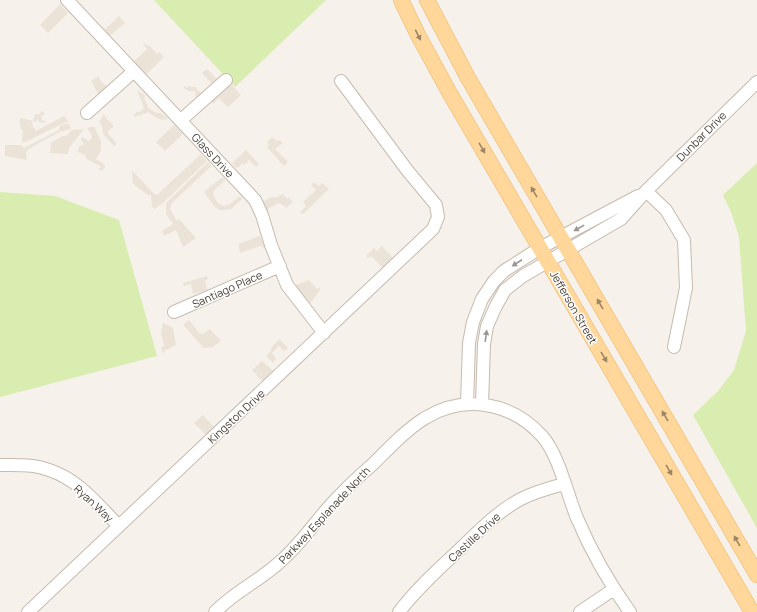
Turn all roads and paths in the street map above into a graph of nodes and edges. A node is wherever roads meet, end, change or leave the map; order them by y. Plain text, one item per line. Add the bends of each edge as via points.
1 (67, 0) edge
2 (401, 0) edge
3 (427, 0) edge
4 (134, 71) junction
5 (226, 80) dead end
6 (341, 81) dead end
7 (757, 82) edge
8 (87, 113) dead end
9 (181, 120) junction
10 (646, 191) junction
11 (554, 249) junction
12 (280, 266) junction
13 (174, 312) dead end
14 (324, 333) junction
15 (674, 347) dead end
16 (475, 404) junction
17 (0, 465) edge
18 (564, 484) junction
19 (118, 526) junction
20 (757, 575) edge
21 (614, 590) junction
22 (28, 612) edge
23 (215, 612) edge
24 (399, 612) edge
25 (580, 612) edge
26 (630, 612) edge
27 (752, 612) edge

1 - 4 street, Glass Drive
2 -> 11 main road, Jefferson Street via 449,92
11 -> 3 main road, Jefferson Street
4 - 8 street
4 - 9 street, Glass Drive
5 - 9 street
6 - 14 street, Kingston Drive via 436,205 438,217 433,229
7 - 10 street, Dunbar Drive
9 - 12 street, Glass Drive via 255,200
10 - 11 street, Dunbar Drive via 621,219
10 - 15 street via 666,210 684,240 686,288
11 - 16 street, Dunbar Drive via 504,271 482,299 472,322 470,336
20 -> 11 main road, Jefferson Street
11 -> 27 main road, Jefferson Street
12 - 13 street, Santiago Place
12 - 14 street, Glass Drive via 287,285
14 - 19 street, Kingston Drive
16 - 18 street via 502,408 525,420 543,437 557,462
16 - 23 street, Parkway Esplanade North via 446,408 407,431 340,495 283,559
17 - 19 street, Ryan Way via 49,469 62,475 81,488
18 - 21 street via 595,557
18 - 24 street, Castille Drive via 527,496 504,509 429,578
19 - 22 street, Kingston Drive
21 - 25 street
21 - 26 street

